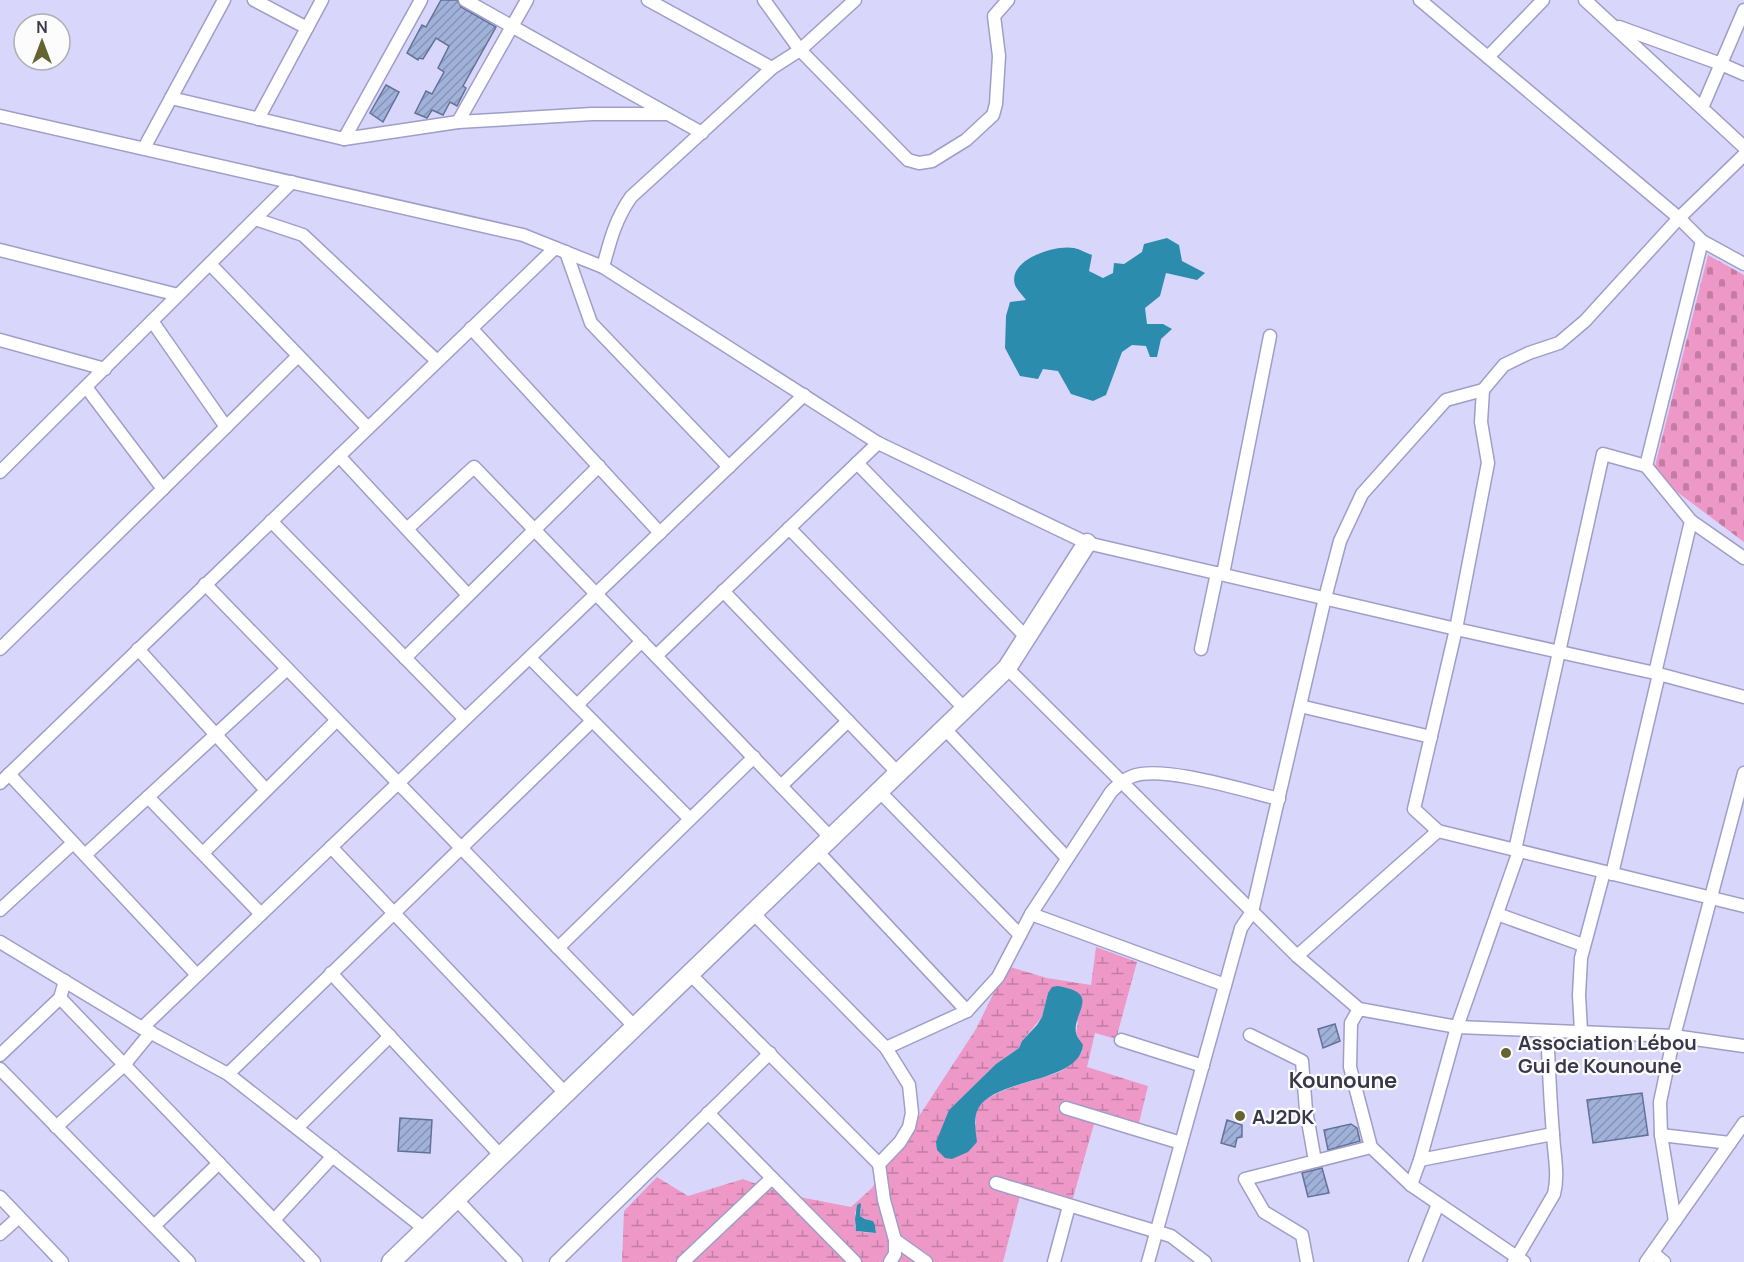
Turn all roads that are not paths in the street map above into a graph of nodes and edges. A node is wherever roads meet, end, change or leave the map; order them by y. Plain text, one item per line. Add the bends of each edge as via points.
1 (224, 0) edge
2 (254, 0) edge
3 (322, 0) edge
4 (421, 0) edge
5 (465, 0) edge
6 (527, 0) edge
7 (648, 0) edge
8 (764, 0) edge
9 (855, 0) edge
10 (1008, 0) edge
11 (1420, 0) edge
12 (1543, 0) edge
13 (1585, 0) edge
14 (1744, 10) edge
15 (1611, 24) junction
16 (512, 26) junction
17 (307, 28) junction
18 (800, 50) junction
19 (1488, 57) junction
20 (1721, 64) junction
21 (772, 68) junction
22 (1744, 74) edge
23 (171, 98) junction
24 (1702, 108) junction
25 (668, 114) junction
26 (0, 116) edge
27 (258, 119) junction
28 (458, 122) junction
29 (702, 133) junction
30 (345, 139) junction
31 (1744, 147) edge
32 (144, 148) junction
33 (1744, 155) edge
34 (292, 182) junction
35 (1679, 218) junction
36 (255, 219) junction
37 (1702, 241) junction
38 (0, 250) edge
39 (560, 250) junction
40 (210, 264) junction
41 (1744, 264) edge
42 (603, 267) junction
43 (178, 295) junction
44 (152, 321) junction
45 (471, 328) junction
46 (1270, 336) dead end
47 (0, 340) edge
48 (298, 356) junction
49 (437, 361) junction
50 (105, 369) junction
51 (87, 387) junction
52 (1483, 390) junction
53 (804, 396) junction
54 (226, 427) junction
55 (368, 428) junction
56 (878, 443) junction
57 (339, 456) junction
58 (857, 463) junction
59 (598, 466) junction
60 (1646, 466) junction
61 (729, 467) junction
62 (0, 472) edge
63 (163, 489) junction
64 (271, 521) junction
65 (1690, 521) junction
66 (789, 528) junction
67 (407, 530) junction
68 (535, 530) junction
69 (660, 533) junction
70 (1087, 543) junction
71 (1744, 558) edge
72 (1220, 573) junction
73 (206, 585) junction
74 (723, 591) junction
75 (596, 594) junction
76 (468, 595) junction
77 (1325, 598) junction
78 (1456, 629) junction
79 (1027, 638) junction
80 (642, 640) junction
81 (0, 649) edge
82 (1201, 649) dead end
83 (138, 650) junction
84 (1558, 651) junction
85 (656, 656) junction
86 (405, 658) junction
87 (530, 658) junction
88 (1008, 668) junction
89 (287, 669) junction
90 (1657, 673) junction
91 (1744, 697) edge
92 (577, 705) junction
93 (1300, 706) junction
94 (965, 709) junction
95 (465, 719) junction
96 (337, 720) junction
97 (592, 721) junction
98 (848, 721) junction
99 (945, 729) junction
100 (216, 735) junction
101 (1431, 736) junction
102 (754, 757) junction
103 (898, 773) junction
104 (1744, 773) edge
105 (4, 778) edge
106 (1122, 781) junction
107 (398, 783) junction
108 (782, 786) junction
109 (266, 790) junction
110 (880, 792) junction
111 (148, 797) junction
112 (1279, 800) junction
113 (690, 819) junction
114 (1438, 831) junction
115 (831, 838) junction
116 (73, 843) junction
117 (331, 847) junction
118 (461, 848) junction
119 (1517, 850) junction
120 (817, 851) junction
121 (203, 853) junction
122 (85, 855) junction
123 (1067, 858) junction
124 (1608, 873) junction
125 (1710, 898) junction
126 (1744, 906) edge
127 (0, 910) edge
128 (1252, 912) junction
129 (394, 913) junction
130 (753, 913) junction
131 (261, 914) junction
132 (1031, 914) junction
133 (1497, 914) junction
134 (1020, 935) junction
135 (0, 942) edge
136 (1584, 945) junction
137 (558, 948) junction
138 (1298, 956) junction
139 (331, 973) junction
140 (690, 974) junction
141 (197, 975) junction
142 (65, 981) junction
143 (1225, 985) junction
144 (60, 998) junction
145 (1359, 1009) junction
146 (967, 1011) junction
147 (635, 1027) junction
148 (1457, 1027) junction
149 (147, 1030) junction
150 (1547, 1031) junction
151 (1581, 1031) junction
152 (1250, 1035) dead end
153 (390, 1036) junction
154 (1674, 1036) junction
155 (1121, 1040) dead end
156 (1744, 1046) edge
157 (886, 1048) junction
158 (770, 1053) junction
159 (0, 1055) edge
160 (124, 1065) junction
161 (1203, 1066) junction
162 (0, 1069) edge
163 (228, 1074) junction
164 (566, 1094) junction
165 (1066, 1108) dead end
166 (708, 1113) junction
167 (1744, 1123) edge
168 (57, 1127) junction
169 (297, 1128) junction
170 (1553, 1134) junction
171 (1661, 1135) junction
172 (1181, 1143) junction
173 (1730, 1143) junction
174 (1371, 1147) junction
175 (333, 1155) junction
176 (501, 1156) junction
177 (1420, 1160) junction
178 (1315, 1161) junction
179 (219, 1163) junction
180 (879, 1164) junction
181 (772, 1178) junction
182 (996, 1183) dead end
183 (1411, 1185) junction
184 (0, 1197) edge
185 (456, 1199) junction
186 (1438, 1204) junction
187 (1070, 1206) junction
188 (19, 1217) junction
189 (274, 1220) junction
190 (1676, 1221) junction
191 (154, 1226) junction
192 (425, 1229) junction
193 (1156, 1232) junction
194 (0, 1234) edge
195 (896, 1240) junction
196 (1650, 1257) edge
197 (1518, 1260) edge
198 (62, 1262) edge
199 (189, 1262) edge
200 (314, 1262) edge
201 (391, 1262) edge
202 (516, 1262) edge
203 (556, 1262) edge
204 (683, 1262) edge
205 (855, 1262) edge
206 (890, 1262) edge
207 (926, 1262) edge
208 (1054, 1262) edge
209 (1148, 1262) edge
210 (1205, 1262) edge
211 (1307, 1262) edge
212 (1415, 1262) edge
213 (1664, 1262) edge

1 - 23 street
2 - 17 street
3 - 17 street
4 - 30 street
5 - 16 street
6 - 16 street
7 - 21 street
8 - 18 street
9 - 18 street
10 - 18 street via 994,16 999,56 993,115 966,140 932,161 908,160
11 - 19 street
12 - 19 street
13 - 15 street
14 - 20 street
15 - 20 street
15 - 24 street
16 - 25 street
16 - 28 street
17 - 27 street
18 - 21 street
19 - 35 street
20 - 22 street
20 - 24 street
21 - 29 street
23 - 27 street
23 - 32 street
24 - 31 street
25 - 28 street
25 - 29 street
26 - 32 street
27 - 30 street
28 - 30 street
29 - 42 street via 631,197 614,227
32 - 34 street
33 - 35 street
34 - 36 street
34 - 39 street via 523,235
35 - 37 street
35 - 52 street via 1586,321 1559,343 1504,365
36 - 40 street
36 - 49 street via 303,235
37 - 41 street
37 - 60 street
38 - 43 street
39 - 42 street
39 - 45 street
39 - 61 street via 591,323
40 - 43 street
40 - 48 street
42 - 53 street
43 - 44 street
44 - 50 street
44 - 54 street
45 - 49 street
45 - 59 street
46 - 72 street
47 - 50 street
48 - 54 street
48 - 55 street
49 - 55 street
50 - 51 street
51 - 62 street
51 - 63 street
52 - 77 street via 1446,400 1362,494 1340,541
52 - 78 street via 1481,422 1488,463
53 - 56 street
53 - 61 street
54 - 63 street
55 - 57 street
56 - 58 street
56 - 70 street
57 - 64 street
57 - 67 street
58 - 66 street
58 - 79 street
59 - 68 street
59 - 69 street
60 - 65 street
60 - 84 street via 1603,454
61 - 69 street
63 - 81 street
64 - 73 street
64 - 86 street
65 - 71 street
65 - 90 street
66 - 74 street
66 - 94 street
67 - 68 street via 474,466
67 - 76 street
68 - 75 street
68 - 76 street
69 - 75 street
70 - 72 street
70 - 79 street
72 - 77 street
72 - 82 street
73 - 83 street
73 - 89 street
74 - 85 street
74 - 98 street
75 - 80 street
75 - 87 street
76 - 86 street
77 - 78 street
77 - 93 street
78 - 84 street
78 - 101 street
79 - 88 street
80 - 85 street
80 - 92 street
83 - 100 street
83 - 105 street
84 - 90 street
84 - 119 street
85 - 102 street
86 - 95 street
87 - 92 street
87 - 95 street
88 - 94 street
88 - 106 street
89 - 96 street
89 - 100 street
90 - 91 street
90 - 124 street
92 - 97 street
93 - 101 street
93 - 112 street
94 - 99 street
95 - 107 street
96 - 107 street
96 - 109 street
97 - 113 street
97 - 118 street
98 - 103 street
98 - 108 street
99 - 103 street
99 - 123 street
100 - 109 street
100 - 111 street
101 - 114 street via 1414,809
102 - 108 street
102 - 113 street
103 - 110 street
104 - 125 street
105 - 116 street
106 - 112 street via 1152,773 1187,777
106 - 123 street
106 - 128 street
107 - 117 street
107 - 118 street
108 - 115 street
109 - 121 street
110 - 115 street
110 - 134 street
111 - 121 street
111 - 122 street
112 - 128 street
113 - 137 street
114 - 119 street
114 - 138 street
115 - 120 street
116 - 122 street
116 - 127 street
117 - 129 street
117 - 131 street
118 - 129 street
118 - 137 street
119 - 124 street
119 - 133 street
120 - 130 street
120 - 146 street
121 - 131 street
122 - 141 street
123 - 132 street
124 - 125 street
124 - 136 street
125 - 126 street
125 - 154 street
128 - 138 street
128 - 143 street via 1241,928
129 - 139 street
129 - 164 street
130 - 140 street
130 - 157 street
131 - 141 street
132 - 134 street
132 - 143 street
133 - 136 street
133 - 148 street
134 - 146 street via 998,977
135 - 142 street
136 - 151 street via 1580,970
137 - 147 street
138 - 145 street
139 - 153 street
139 - 163 street
140 - 147 street
140 - 158 street
141 - 149 street
142 - 144 street
142 - 149 street
143 - 161 street
144 - 159 street
144 - 160 street
145 - 148 street
145 - 174 street via 1351,1023 1350,1067
146 - 157 street
147 - 164 street
148 - 150 street
148 - 177 street
149 - 160 street
149 - 163 street
150 - 151 street
150 - 170 street
151 - 154 street
152 - 178 street via 1302,1060
153 - 169 street
153 - 176 street
154 - 156 street
154 - 171 street via 1660,1102
155 - 161 street
157 - 180 street via 909,1085 912,1113 900,1142
158 - 166 street
158 - 180 street
160 - 168 street
160 - 179 street
161 - 172 street
162 - 168 street
163 - 169 street
164 - 176 street
165 - 172 street
166 - 181 street
166 - 203 street
167 - 173 street
168 - 191 street
169 - 175 street
170 - 177 street
170 - 197 street via 1557,1176 1554,1194
171 - 173 street
171 - 190 street
172 - 193 street
173 - 190 street
174 - 178 street
174 - 183 street
175 - 189 street
175 - 192 street
176 - 185 street
177 - 183 street
178 - 211 street via 1245,1179 1263,1212 1302,1235
179 - 189 street
179 - 191 street
180 - 195 street
181 - 204 street
181 - 205 street
182 - 187 street
183 - 186 street
184 - 188 street
185 - 192 street
185 - 202 street
186 - 197 street
186 - 212 street
187 - 193 street
187 - 208 street
188 - 194 street
188 - 198 street
189 - 200 street
190 - 196 street
191 - 199 street
192 - 201 street
193 - 209 street
193 - 210 street via 1171,1236
195 - 206 street via 896,1254
195 - 207 street
196 - 213 street

